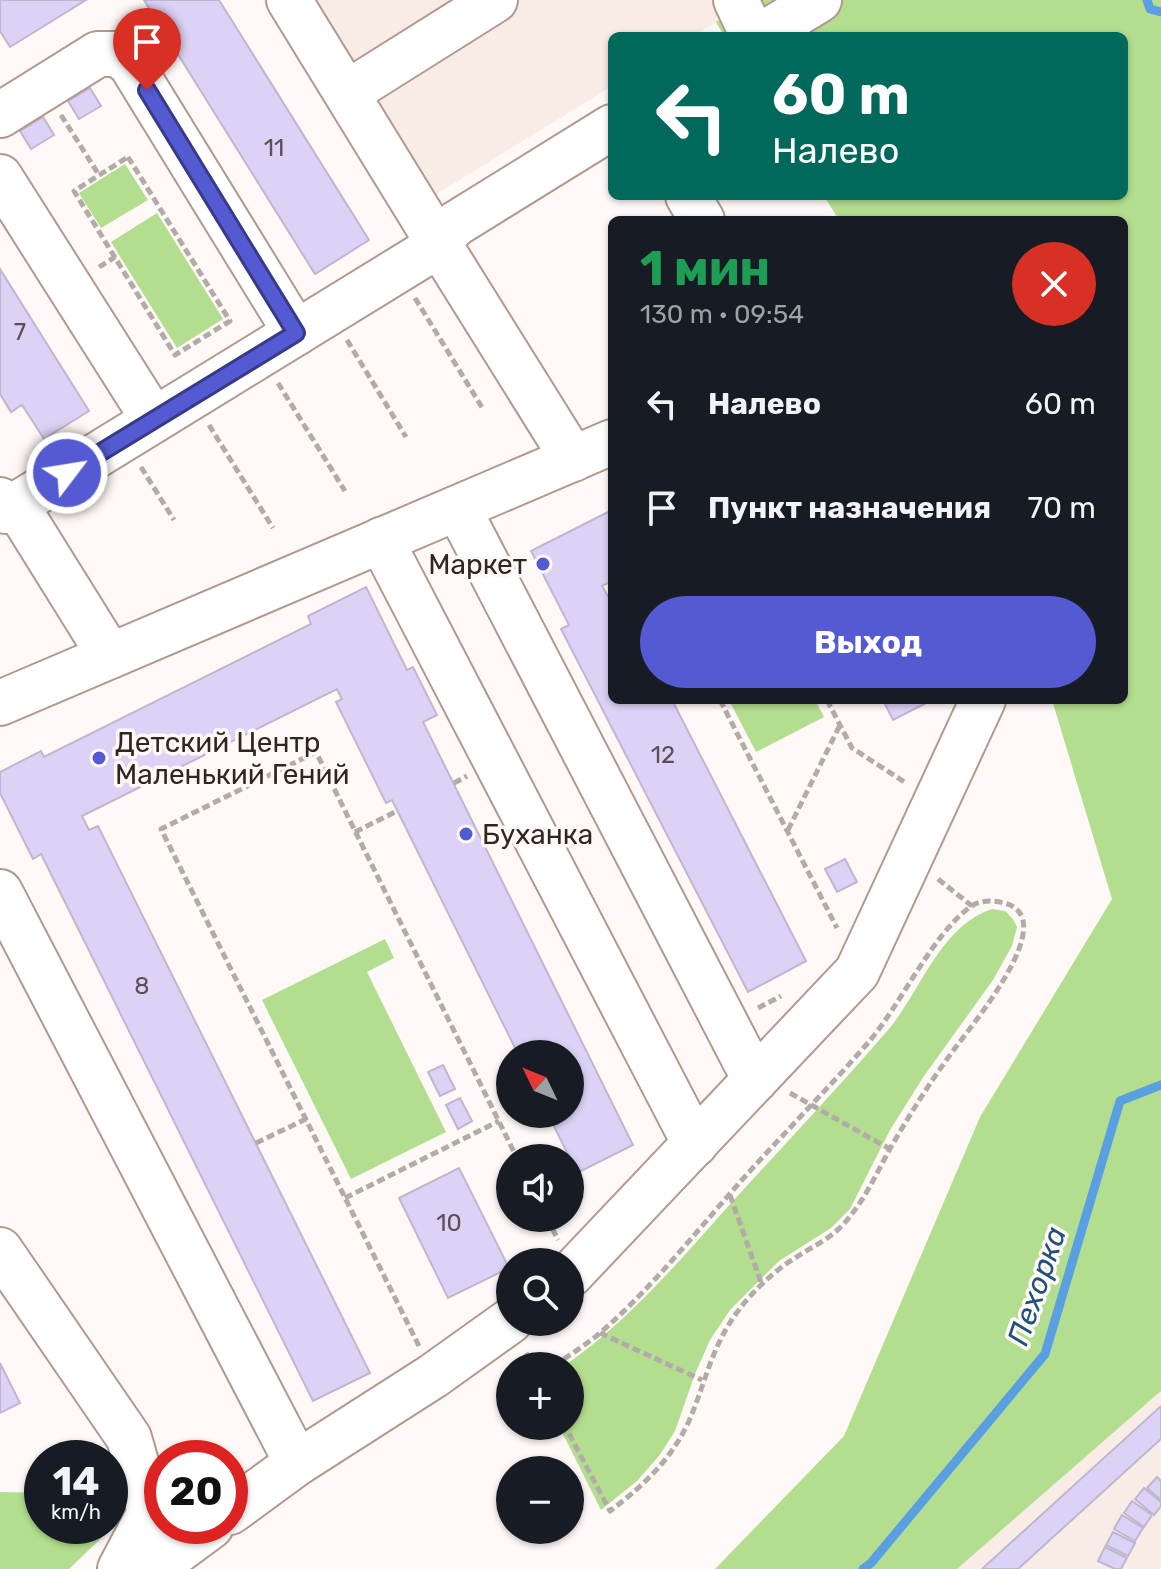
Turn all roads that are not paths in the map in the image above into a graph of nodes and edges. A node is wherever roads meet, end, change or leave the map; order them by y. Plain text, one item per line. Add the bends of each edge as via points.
1 (289, 0) edge
2 (495, 0) edge
3 (736, 0) edge
4 (819, 0) edge
5 (751, 32) edge
6 (767, 32) edge
7 (347, 93) junction
8 (0, 115) edge
9 (608, 129) edge
10 (0, 177) edge
11 (437, 241) junction
12 (295, 333) junction
13 (139, 429) junction
14 (593, 451) edge
15 (6, 508) edge
16 (458, 508) junction
17 (381, 540) junction
18 (110, 656) junction
19 (0, 703) edge
20 (981, 704) edge
21 (0, 892) edge
22 (766, 1083) junction
23 (695, 1144) junction
24 (0, 1250) edge
25 (584, 1260) edge
26 (496, 1331) edge
27 (297, 1463) junction
28 (248, 1499) edge
29 (187, 1544) edge
30 (120, 1569) edge
31 (153, 1569) edge

1 - 7 street
2 - 7 street
3 - 5 street
4 - 6 street
7 - 11 street
8 - 12 street via 98,54 117,54 130,63
9 - 11 street via 457,223
10 - 13 street
11 - 12 street
11 - 14 street
12 - 13 street
13 - 15 street
14 - 16 street
15 - 18 street
16 - 17 street
16 - 22 street
17 - 18 street
17 - 23 street
18 - 19 street
20 - 22 street via 858,968
21 - 27 street
22 - 23 street
23 - 25 street
24 - 30 street via 129,1438 150,1512
26 - 27 street
27 - 28 street
29 - 31 street

